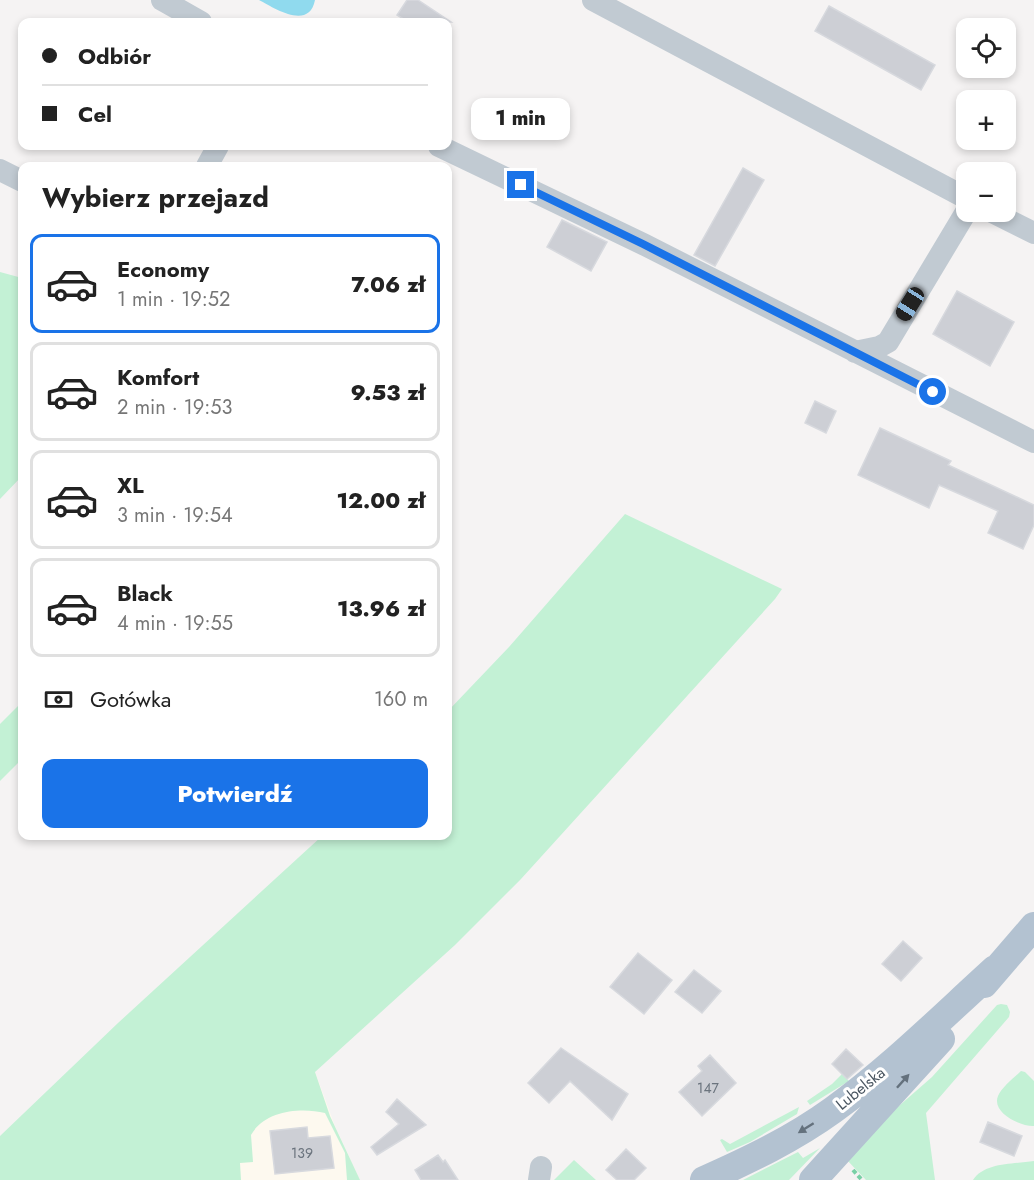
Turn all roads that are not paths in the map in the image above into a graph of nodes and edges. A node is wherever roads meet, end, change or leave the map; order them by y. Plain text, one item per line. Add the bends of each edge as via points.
1 (162, 0) edge
2 (593, 0) edge
3 (194, 18) edge
4 (447, 150) edge
5 (0, 170) edge
6 (18, 179) edge
7 (956, 193) edge
8 (960, 222) edge
9 (1012, 222) edge
10 (1034, 233) edge
11 (888, 342) junction
12 (855, 352) junction
13 (896, 373) junction
14 (1034, 442) edge
15 (1034, 926) edge
16 (995, 969) junction
17 (822, 1176) edge
18 (704, 1180) edge

1 - 3 lane
2 - 7 lane
4 - 12 lane
5 - 6 lane
8 - 11 lane
9 - 10 lane
11 - 12 lane
11 - 13 lane
12 - 13 lane
13 - 14 lane
15 - 16 main road, Lubelska
17 -> 16 main road, Lubelska via 937,1044
16 -> 18 main road, Lubelska via 876,1077 832,1111 768,1150

